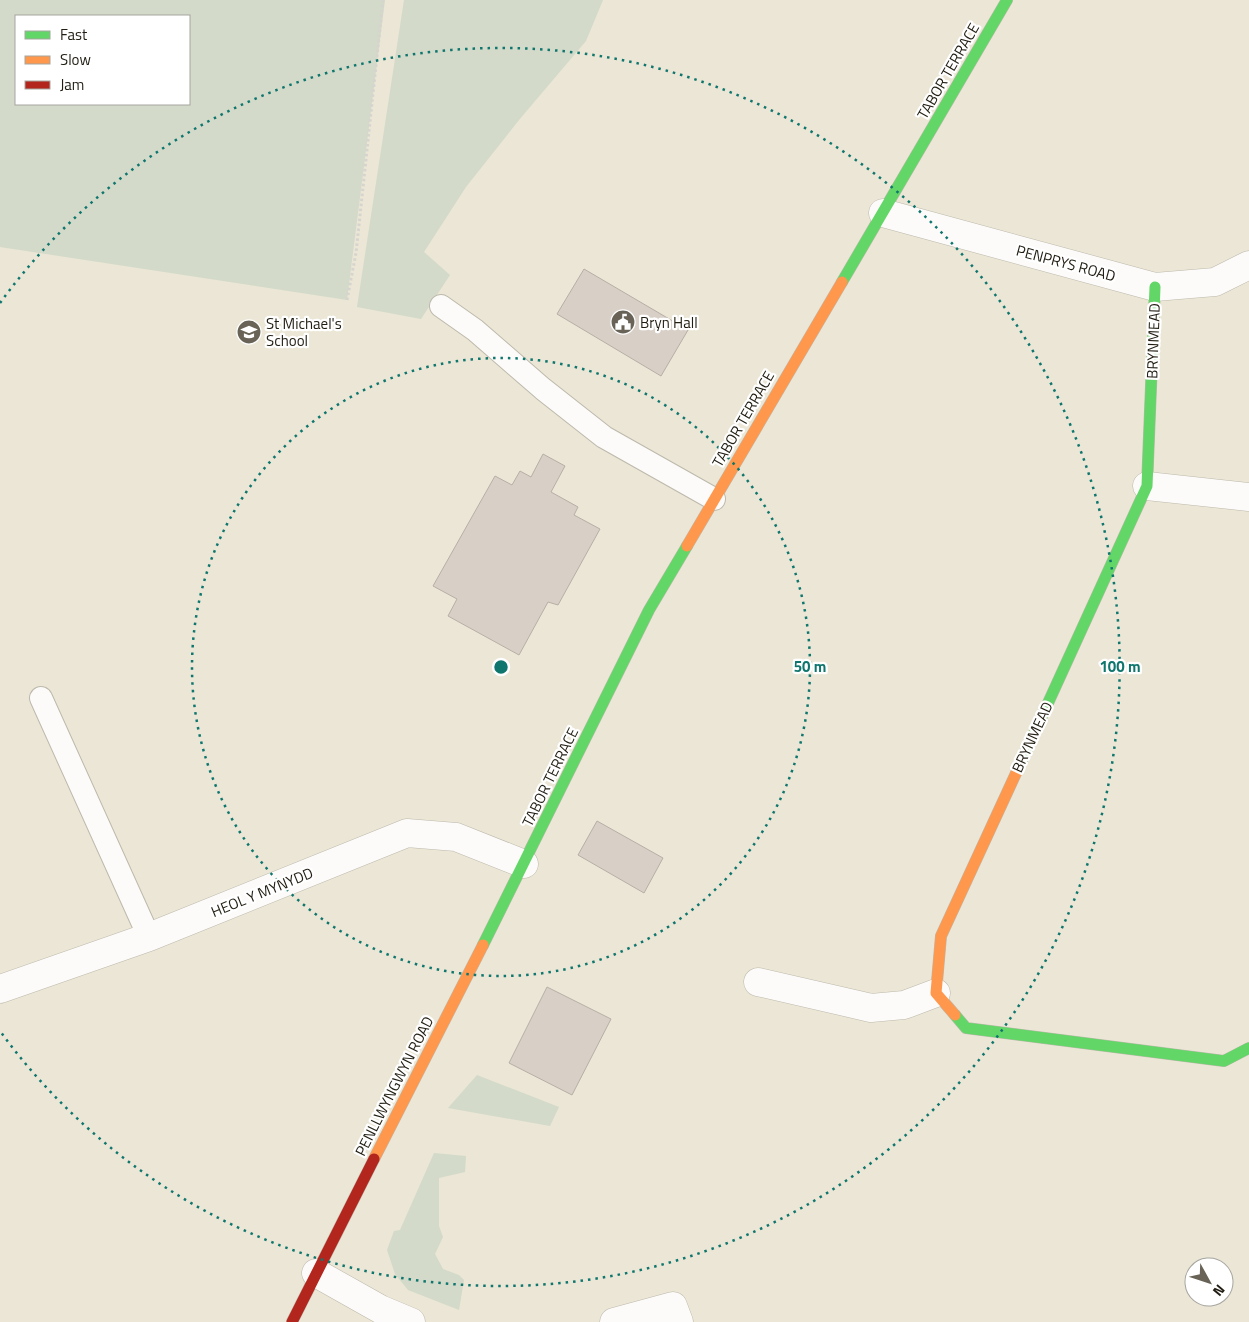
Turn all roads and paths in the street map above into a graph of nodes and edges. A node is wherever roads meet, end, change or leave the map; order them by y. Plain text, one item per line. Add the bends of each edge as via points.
1 (383, 0) edge
2 (1007, 0) edge
3 (883, 213) junction
4 (1249, 264) edge
5 (1155, 287) junction
6 (347, 300) dead end
7 (441, 306) dead end
8 (1147, 486) junction
9 (1249, 497) edge
10 (714, 499) junction
11 (41, 698) dead end
12 (524, 864) junction
13 (149, 937) junction
14 (758, 982) dead end
15 (0, 989) edge
16 (936, 993) junction
17 (1249, 1048) edge
18 (316, 1273) junction
19 (292, 1322) edge
20 (411, 1322) edge
21 (614, 1322) edge
22 (679, 1322) edge

1 - 6 path via 356,253
2 - 3 main road, TABOR TERRACE
3 - 5 street, PENPRYS ROAD
3 - 10 main road, TABOR TERRACE
4 - 5 street, PENPRYS ROAD via 1215,282
5 - 8 main road, BRYNMEAD
7 - 10 lane via 604,436
8 - 9 street
8 - 16 main road, BRYNMEAD via 942,936
10 - 12 main road, TABOR TERRACE via 649,610
11 - 13 lane
12 - 13 street, HEOL Y MYNYDD via 456,837 407,833
12 - 18 main road, PENLLWYNGWYN ROAD
13 - 15 street, HEOL Y MYNYDD
14 - 16 street via 871,1008 904,1005
16 - 17 main road via 966,1028 1224,1061
18 - 19 main road, PENLLWYNGWYN ROAD
18 - 20 street
21 - 22 street via 673,1306

